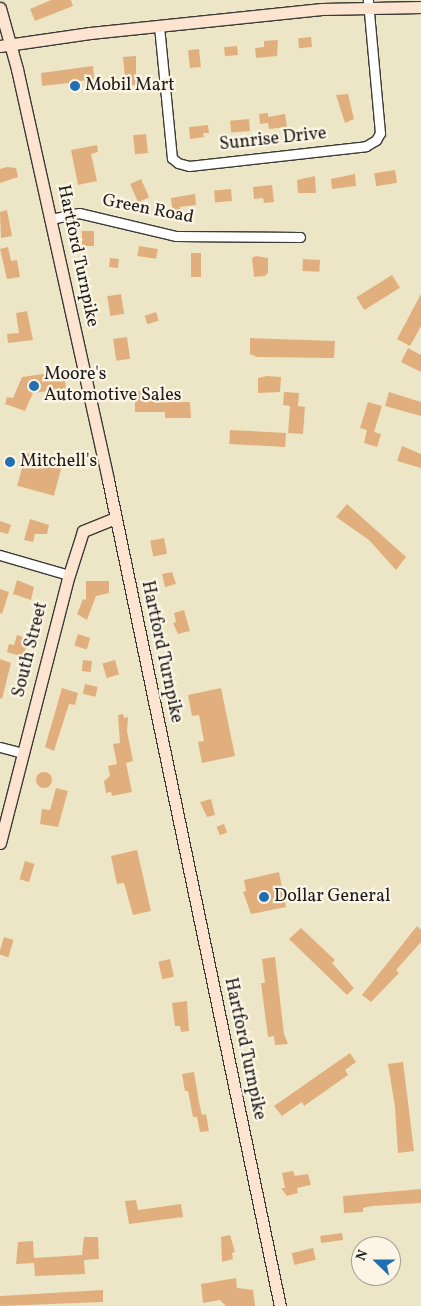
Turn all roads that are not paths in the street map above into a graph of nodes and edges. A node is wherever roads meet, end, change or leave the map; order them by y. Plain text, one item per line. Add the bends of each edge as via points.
1 (369, 3) edge
2 (421, 7) edge
3 (0, 8) edge
4 (159, 26) junction
5 (5, 45) edge
6 (51, 219) junction
7 (300, 237) dead end
8 (116, 518) junction
9 (0, 555) edge
10 (69, 575) junction
11 (0, 747) edge
12 (23, 753) junction
13 (0, 843) edge
14 (280, 1306) edge

1 - 2 main road
1 - 4 main road
1 - 4 street, Sunrise Drive via 380,133 376,140 366,146 189,166 172,158
3 - 5 main road, Hartford Turnpike
4 - 5 main road
5 - 6 main road, Hartford Turnpike
6 - 7 street, Green Road via 79,213 176,236
6 - 8 main road, Hartford Turnpike
8 - 10 main road, South Street via 83,531
8 - 14 main road, Hartford Turnpike
9 - 10 street
10 - 12 main road, South Street
11 - 12 street
12 - 13 main road, South Street

